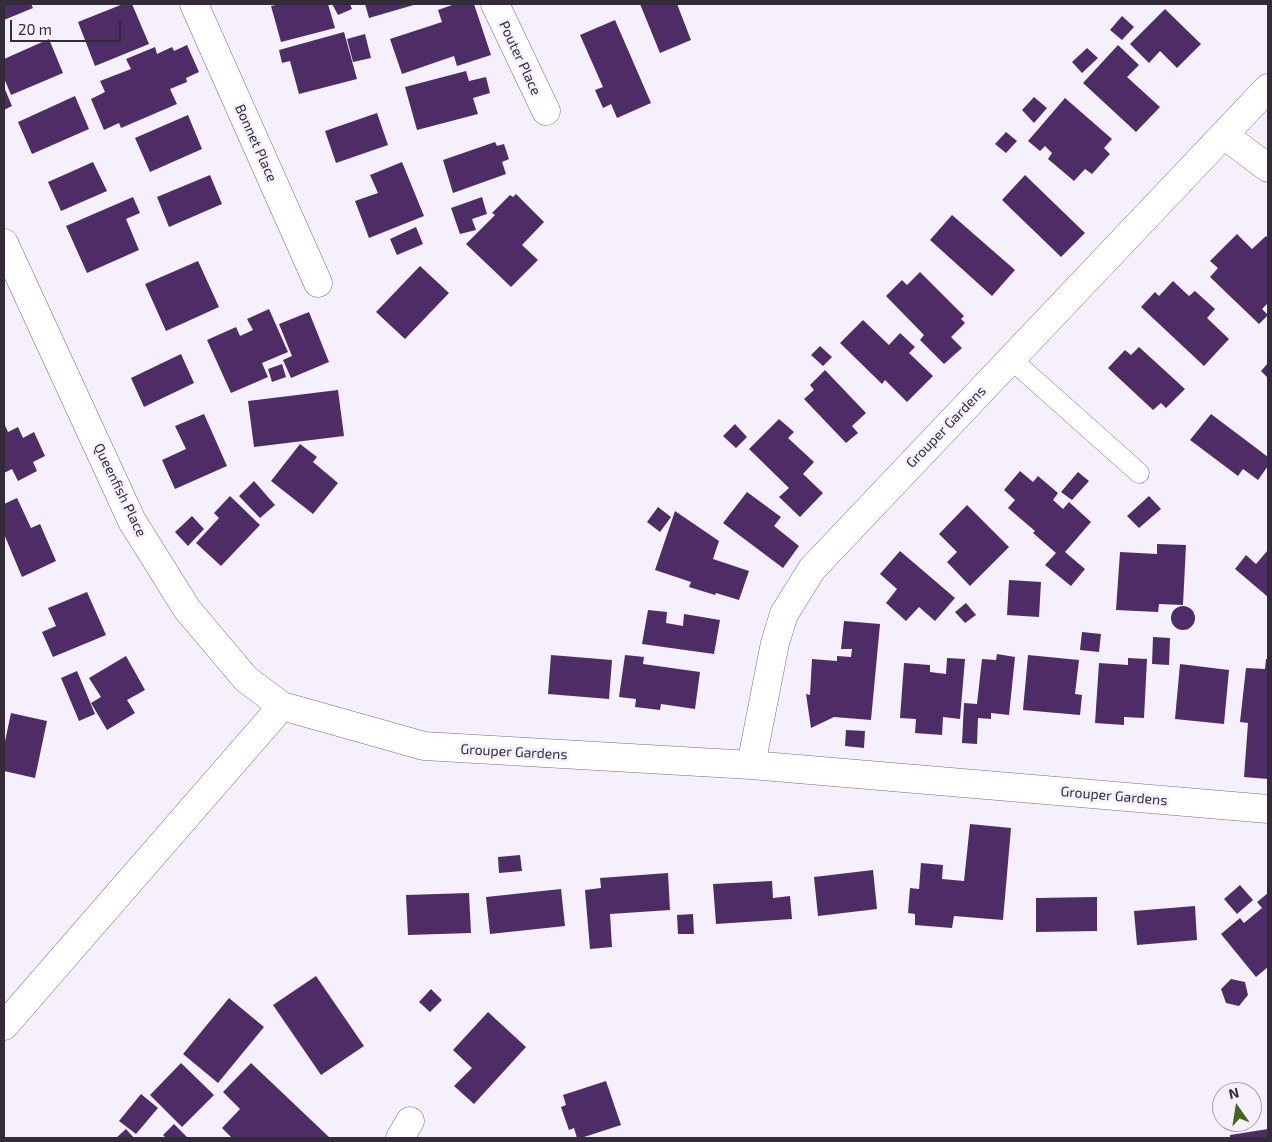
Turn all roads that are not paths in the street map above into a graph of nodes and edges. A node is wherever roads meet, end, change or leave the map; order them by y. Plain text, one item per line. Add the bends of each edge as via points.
1 (194, 4) edge
2 (495, 4) edge
3 (1268, 88) edge
4 (546, 111) dead end
5 (1224, 135) junction
6 (1268, 168) edge
7 (4, 244) edge
8 (318, 283) dead end
9 (1011, 359) junction
10 (1139, 473) dead end
11 (282, 706) junction
12 (751, 765) junction
13 (1268, 809) edge
14 (4, 1026) edge

1 - 8 street, Bonnet Place
2 - 4 street, Pouter Place
3 - 5 street, Grouper Gardens
5 - 6 street
5 - 9 street, Grouper Gardens
7 - 11 street, Queenfish Place via 132,521 187,609 246,679
9 - 10 lane
9 - 12 street, Grouper Gardens via 812,569 795,594 784,614 775,643
11 - 12 street, Grouper Gardens via 424,746
11 - 14 street
12 - 13 street, Grouper Gardens

